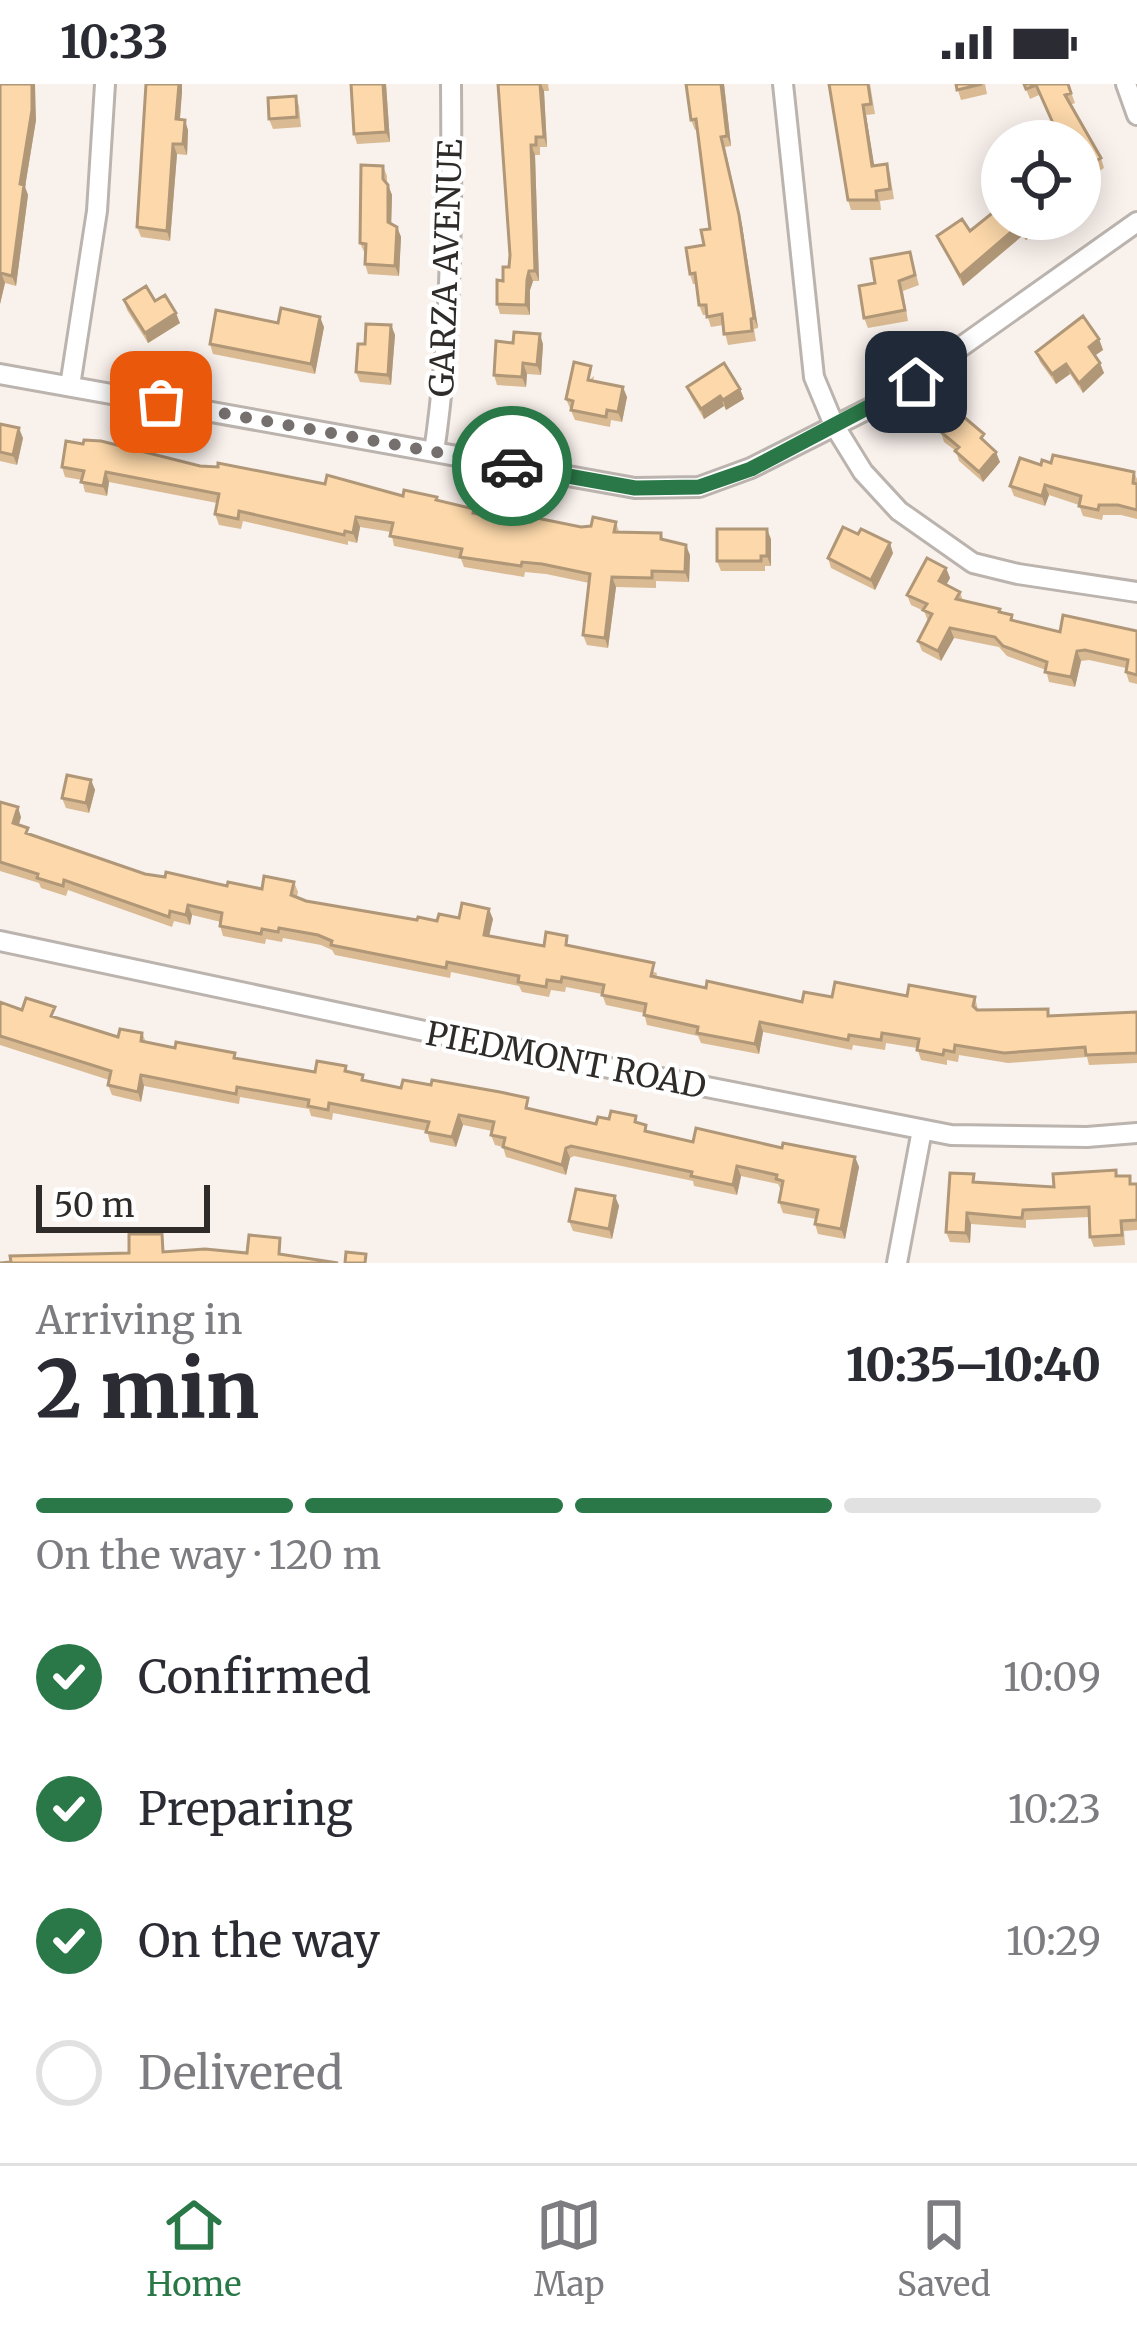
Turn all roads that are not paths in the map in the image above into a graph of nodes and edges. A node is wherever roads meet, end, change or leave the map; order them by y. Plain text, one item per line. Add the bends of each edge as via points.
1 (106, 84) edge
2 (452, 84) edge
3 (783, 84) edge
4 (1126, 84) edge
5 (1137, 115) edge
6 (1137, 223) edge
7 (0, 374) edge
8 (70, 386) junction
9 (834, 425) junction
10 (434, 452) junction
11 (1137, 592) edge
12 (0, 941) edge
13 (922, 1130) junction
14 (1137, 1133) edge
15 (897, 1263) edge

1 - 8 street via 98,211
2 - 10 street, GARZA AVENUE via 452,277
3 - 9 street via 814,377
4 - 5 street
6 - 9 street via 916,382
7 - 8 street
8 - 10 street
9 - 10 street via 699,487 635,488
9 - 11 street via 898,511 973,563
12 - 13 street, PIEDMONT ROAD
13 - 14 street, PIEDMONT ROAD via 991,1138
13 - 15 street

